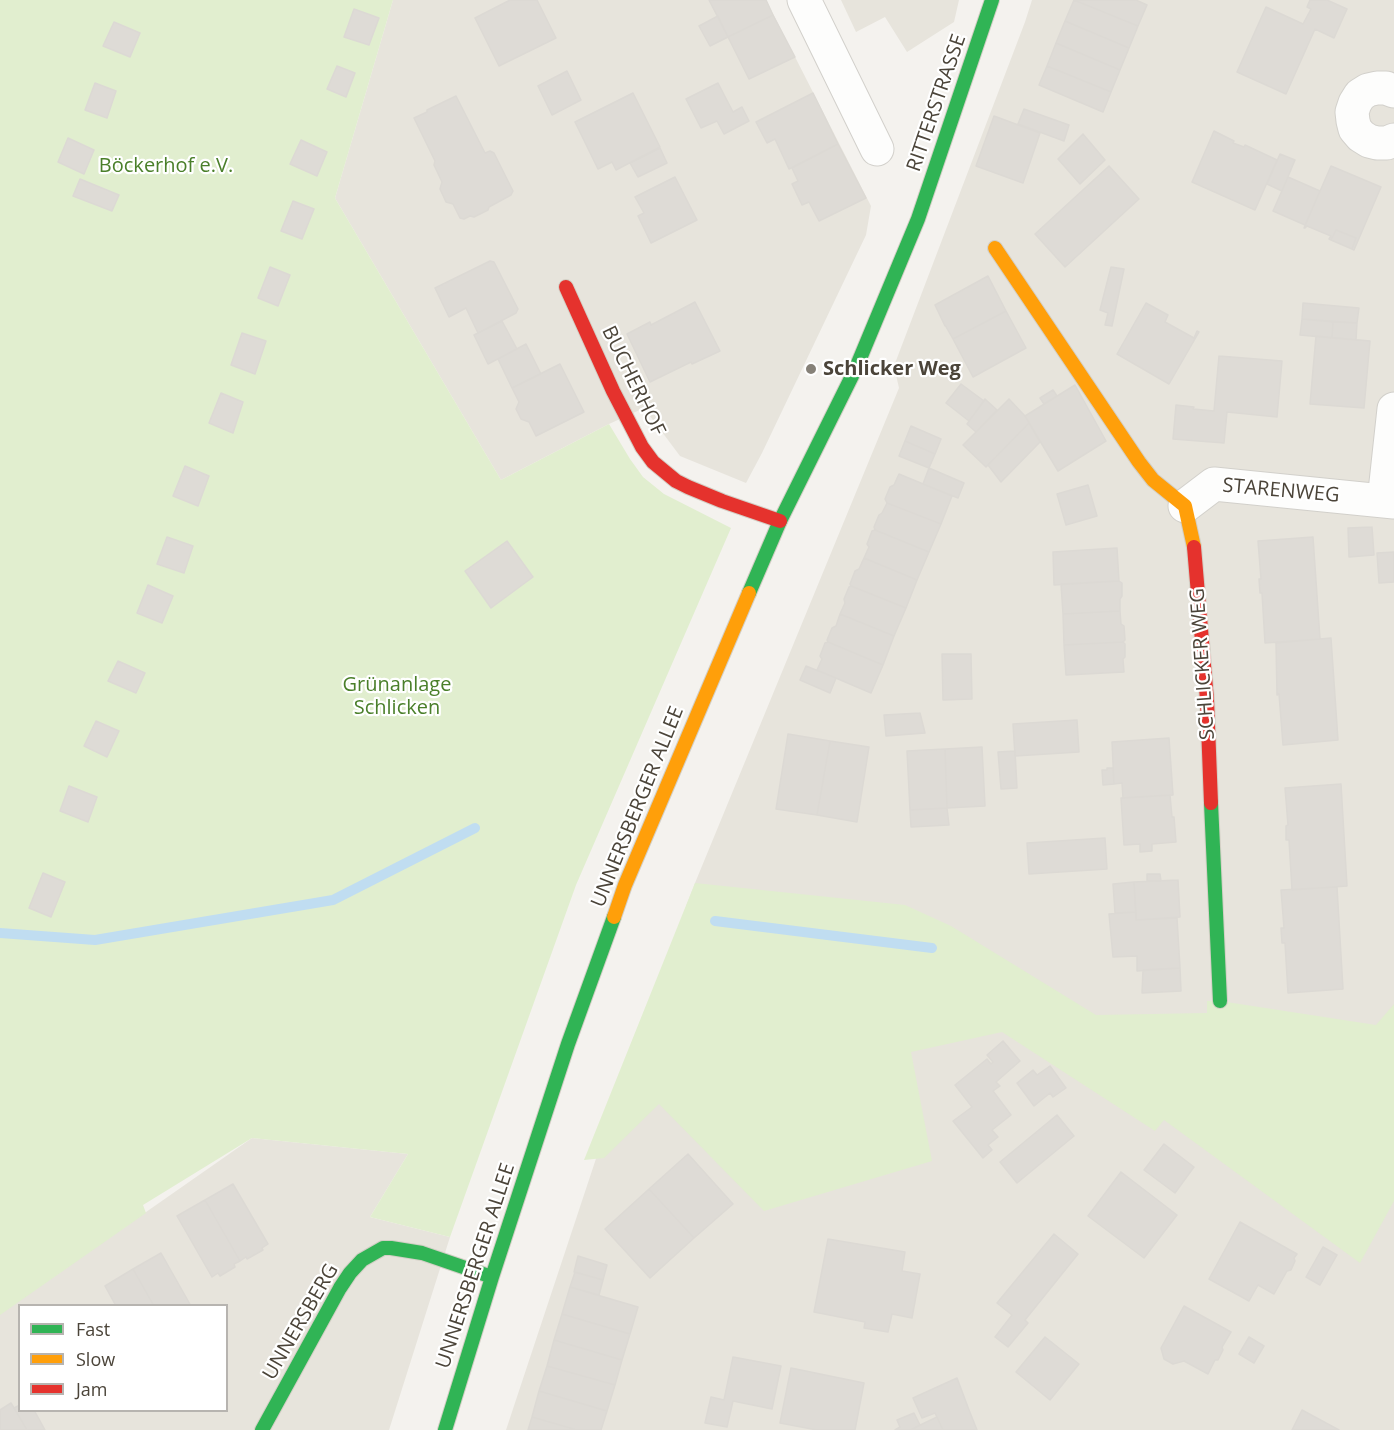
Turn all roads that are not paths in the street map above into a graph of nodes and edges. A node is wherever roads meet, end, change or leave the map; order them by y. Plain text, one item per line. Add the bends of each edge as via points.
1 (804, 0) edge
2 (992, 0) edge
3 (1394, 91) edge
4 (1391, 147) edge
5 (878, 149) dead end
6 (918, 219) joint
7 (995, 248) dead end
8 (566, 287) dead end
9 (1394, 409) edge
10 (1389, 502) edge
11 (1185, 506) junction
12 (780, 521) junction
13 (1220, 1001) dead end
14 (492, 1277) junction
15 (262, 1430) edge
16 (445, 1430) edge

1 - 5 street
2 - 6 main road, RITTERSTRASSE
3 - 4 street via 1368,90 1360,95 1352,112 1355,129 1361,136
6 - 12 main road, UNNERSBERGER ALLEE via 856,368
7 - 11 main road via 1139,462 1153,480
8 - 12 main road, BUCHERHOF via 613,391 653,462 688,487
9 - 10 street, STARENWEG
10 - 11 street, STARENWEG via 1214,484
11 - 13 main road, SCHLICKER WEG via 1195,554 1207,700
12 - 14 main road, UNNERSBERGER ALLEE via 625,885
14 - 15 main road, UNNERSBERG via 422,1253 392,1248 383,1248 362,1260 340,1288
14 - 16 main road, UNNERSBERGER ALLEE

